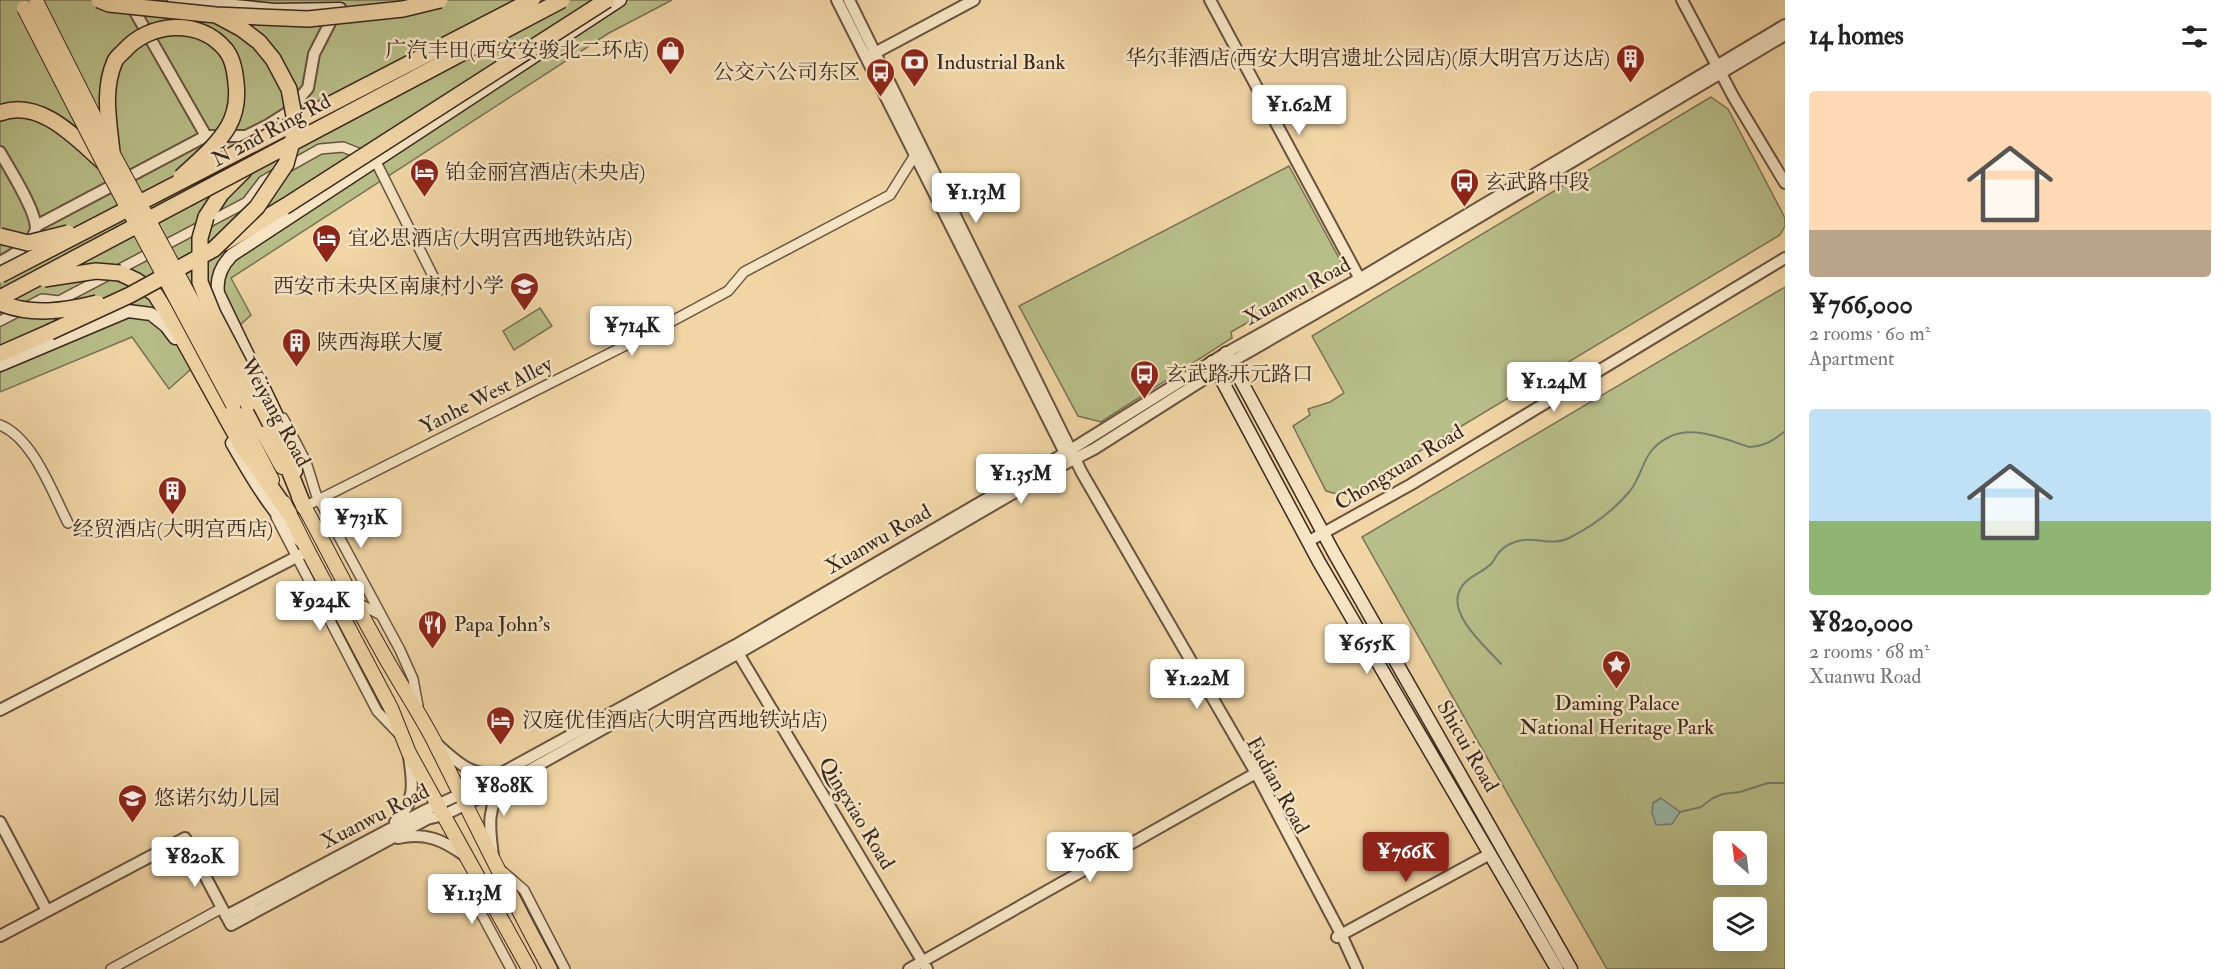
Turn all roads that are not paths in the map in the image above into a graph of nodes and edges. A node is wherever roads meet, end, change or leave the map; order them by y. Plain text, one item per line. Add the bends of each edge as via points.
1 (99, 0) edge
2 (128, 0) edge
3 (174, 0) edge
4 (412, 0) edge
5 (440, 0) edge
6 (532, 0) edge
7 (562, 0) edge
8 (607, 0) edge
9 (620, 0) edge
10 (837, 0) edge
11 (849, 0) edge
12 (974, 0) edge
13 (1210, 0) edge
14 (1682, 0) edge
15 (37, 2) edge
16 (21, 4) edge
17 (338, 9) junction
18 (216, 15) junction
19 (1785, 25) edge
20 (1785, 35) edge
21 (871, 55) junction
22 (1719, 69) junction
23 (0, 113) edge
24 (206, 136) junction
25 (0, 152) edge
26 (915, 155) junction
27 (107, 157) junction
28 (375, 160) junction
29 (251, 164) junction
30 (1785, 183) edge
31 (164, 192) junction
32 (36, 226) junction
33 (94, 227) junction
34 (0, 236) edge
35 (214, 249) junction
36 (1785, 258) edge
37 (0, 262) edge
38 (0, 275) edge
39 (30, 282) junction
40 (1361, 282) junction
41 (440, 290) dead end
42 (130, 295) junction
43 (0, 298) edge
44 (0, 303) edge
45 (0, 321) edge
46 (0, 354) edge
47 (1228, 357) junction
48 (0, 365) edge
49 (1214, 366) junction
50 (0, 425) edge
51 (1070, 455) junction
52 (310, 503) junction
53 (289, 513) junction
54 (68, 523) dead end
55 (1324, 533) junction
56 (1309, 541) junction
57 (302, 551) junction
58 (333, 599) junction
59 (353, 600) junction
60 (381, 615) junction
61 (331, 624) junction
62 (736, 650) junction
63 (0, 710) edge
64 (419, 714) junction
65 (402, 737) junction
66 (434, 741) junction
67 (409, 753) junction
68 (509, 769) junction
69 (1254, 774) junction
70 (520, 775) junction
71 (462, 800) junction
72 (441, 809) junction
73 (0, 822) edge
74 (386, 836) junction
75 (1488, 855) junction
76 (472, 864) junction
77 (496, 864) junction
78 (47, 911) junction
79 (226, 916) junction
80 (0, 936) edge
81 (1340, 937) junction
82 (925, 965) edge
83 (111, 969) edge
84 (511, 969) edge
85 (529, 969) edge
86 (550, 969) edge
87 (565, 969) edge
88 (909, 969) edge
89 (1357, 969) edge
90 (1557, 969) edge
91 (1571, 969) edge

1 - 18 highway, bridge
2 - 24 street
3 - 17 main road via 276,10
4 - 17 main road
5 - 18 highway, bridge via 403,9 308,19
6 - 31 highway, N 2nd Ring Rd, bridge
7 - 29 highway, N 2nd Ring Rd, bridge
8 - 35 highway, bridge
9 - 28 main road
10 - 21 street
11 - 21 street
12 - 21 street
13 - 40 street
14 - 22 street
15 - 27 main road, Weiyang Road, bridge
16 - 27 main road, Weiyang Road, bridge
17 - 24 street via 314,54 308,88 286,113 246,136
18 - 35 highway, bridge via 259,42 273,59 289,89 296,127 286,164 257,207
19 - 22 street, Xuanwu Road
20 - 22 street, Xuanwu Road
21 - 26 street
21 - 51 street
22 - 30 street
22 - 40 street, Xuanwu Road
23 - 27 highway via 37,113
24 - 32 street
25 - 32 street
26 - 51 street
26 - 52 street, Yanhe West Alley via 890,195 744,272 728,291
27 - 31 highway, bridge via 107,95 115,60 133,40 153,30 189,28 214,38 227,51 235,69 238,100 216,145
27 - 52 main road, Weiyang Road, bridge via 248,405
27 - 53 main road, Weiyang Road, bridge
28 - 41 street
28 - 45 street via 343,147 320,149 263,181 247,202 59,301 42,299
28 - 52 main road via 232,255 217,281 218,293 280,422
29 - 39 highway, N 2nd Ring Rd, bridge
29 - 52 highway, bridge via 221,194 206,217 200,238 200,282
31 - 33 highway, N 2nd Ring Rd, bridge
32 - 37 street via 30,240
33 - 34 highway, bridge via 28,243
33 - 38 highway, N 2nd Ring Rd, bridge
35 - 42 highway, bridge
36 - 55 street, Chongxuan Road
39 - 43 highway, N 2nd Ring Rd, bridge
39 - 53 highway, bridge via 76,273 120,273 155,294 242,446
40 - 47 street, Xuanwu Road
42 - 44 highway, bridge via 53,311 26,311
42 - 46 highway, bridge
47 - 49 street, Xuanwu Road
47 - 55 main road, Shicui Road
48 - 57 main road via 120,312 151,314 173,334 253,481
49 - 51 street, Xuanwu Road
49 - 56 main road, Shicui Road
50 - 54 street via 12,429 28,446
51 - 62 street, Xuanwu Road
51 - 69 street, Fudian Road
52 - 59 main road, Weiyang Road via 318,534
52 - 60 street
53 - 57 main road, Weiyang Road
55 - 56 street, Chongxuan Road
55 - 91 main road, Shicui Road
56 - 75 main road, Shicui Road
57 - 58 main road, Weiyang Road
57 - 61 street
57 - 63 street
58 - 61 street
58 - 65 main road, Weiyang Road via 391,708
59 - 60 street
59 - 64 main road, Weiyang Road
60 - 64 street via 413,679
61 - 65 street via 377,711
62 - 68 street, Xuanwu Road
62 - 70 street, Xuanwu Road
62 - 82 street, Qingxiao Road
64 - 66 main road, Weiyang Road
65 - 67 main road, Weiyang Road
66 - 68 street via 468,770 487,774
66 - 71 main road, Weiyang Road
67 - 72 main road, Weiyang Road
67 - 74 street via 412,796
68 - 71 street, Xuanwu Road
69 - 81 street, Fudian Road
69 - 82 street
70 - 71 street, Xuanwu Road
70 - 77 street via 494,800 489,825
71 - 72 street, Xuanwu Road
71 - 77 main road, Weiyang Road
72 - 74 street, Xuanwu Road
72 - 76 main road, Weiyang Road
73 - 78 street
74 - 76 street via 426,836 442,841
74 - 79 street, Xuanwu Road
75 - 81 street
75 - 90 main road, Shicui Road
76 - 84 street via 474,900
76 - 85 main road, Weiyang Road
77 - 86 main road, Weiyang Road
77 - 87 street via 524,890
78 - 79 street via 184,838
78 - 80 street
79 - 83 street
81 - 89 street, Fudian Road
82 - 88 street

